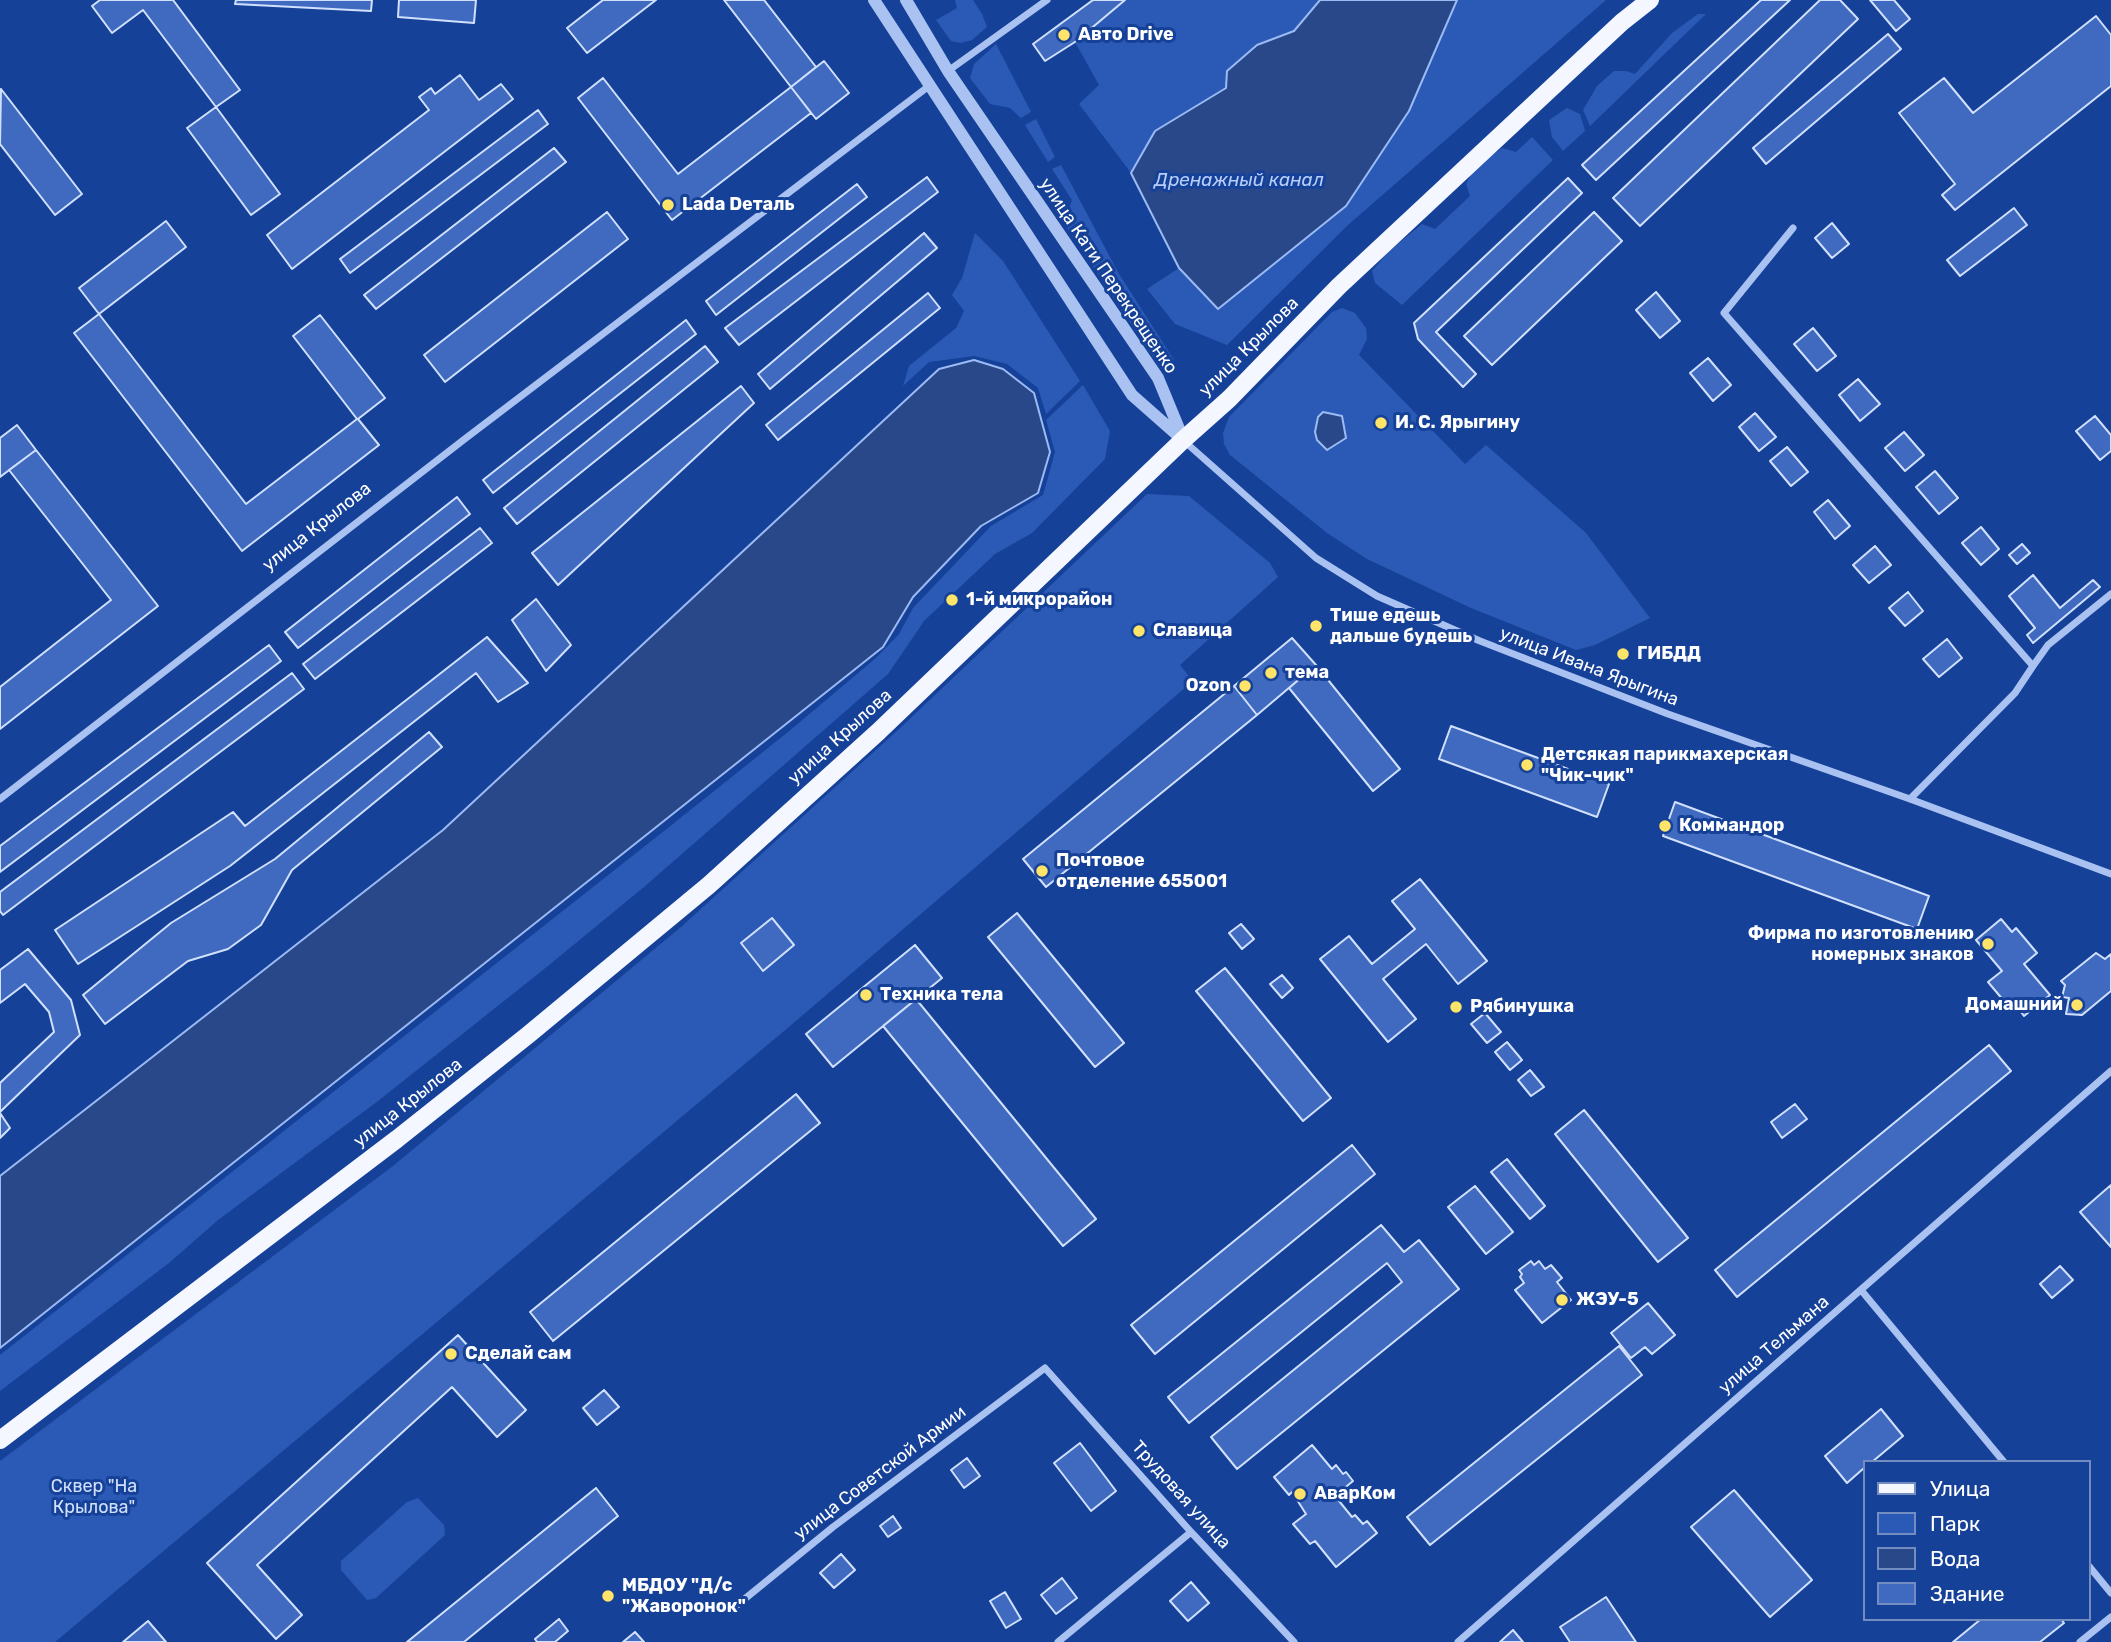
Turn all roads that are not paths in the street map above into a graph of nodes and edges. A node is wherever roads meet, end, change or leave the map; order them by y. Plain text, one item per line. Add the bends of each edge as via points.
1 (874, 0) edge
2 (906, 0) edge
3 (1047, 0) edge
4 (1650, 0) edge
5 (948, 71) junction
6 (929, 86) junction
7 (1793, 228) dead end
8 (1183, 440) junction
9 (2111, 594) edge
10 (2033, 666) junction
11 (0, 799) edge
12 (1910, 799) junction
13 (2111, 874) edge
14 (2111, 1071) edge
15 (1861, 1290) junction
16 (1045, 1368) joint
17 (0, 1440) edge
18 (2002, 1460) edge
19 (1191, 1532) junction
20 (2090, 1567) edge
21 (2111, 1593) edge
22 (736, 1606) dead end
23 (2111, 1617) edge
24 (1058, 1642) edge
25 (1294, 1642) edge
26 (1458, 1642) edge
27 (2080, 1642) edge

1 - 6 street
2 - 5 street, улица Кати Перекрещенко
3 - 5 street
4 - 8 main road, улица Крылова via 1339,286
5 - 8 street, улица Кати Перекрещенко via 1158,378
6 - 8 street via 1132,395
6 - 11 street, улица Крылова
7 - 10 street via 1724,313
8 - 12 street, улица Ивана Ярыгина via 1316,558 1377,596 1668,714
8 - 17 main road, улица Крылова via 878,732 709,885 397,1139
9 - 10 street via 2048,645
10 - 12 street via 2015,693
12 - 13 street, улица Ивана Ярыгина
14 - 15 street, улица Тельмана
15 - 18 street
15 - 26 street, улица Тельмана
16 - 19 street, Трудовая улица
16 - 22 street, улица Советской Армии
19 - 24 street
19 - 25 street, Трудовая улица
20 - 21 street
23 - 27 street

